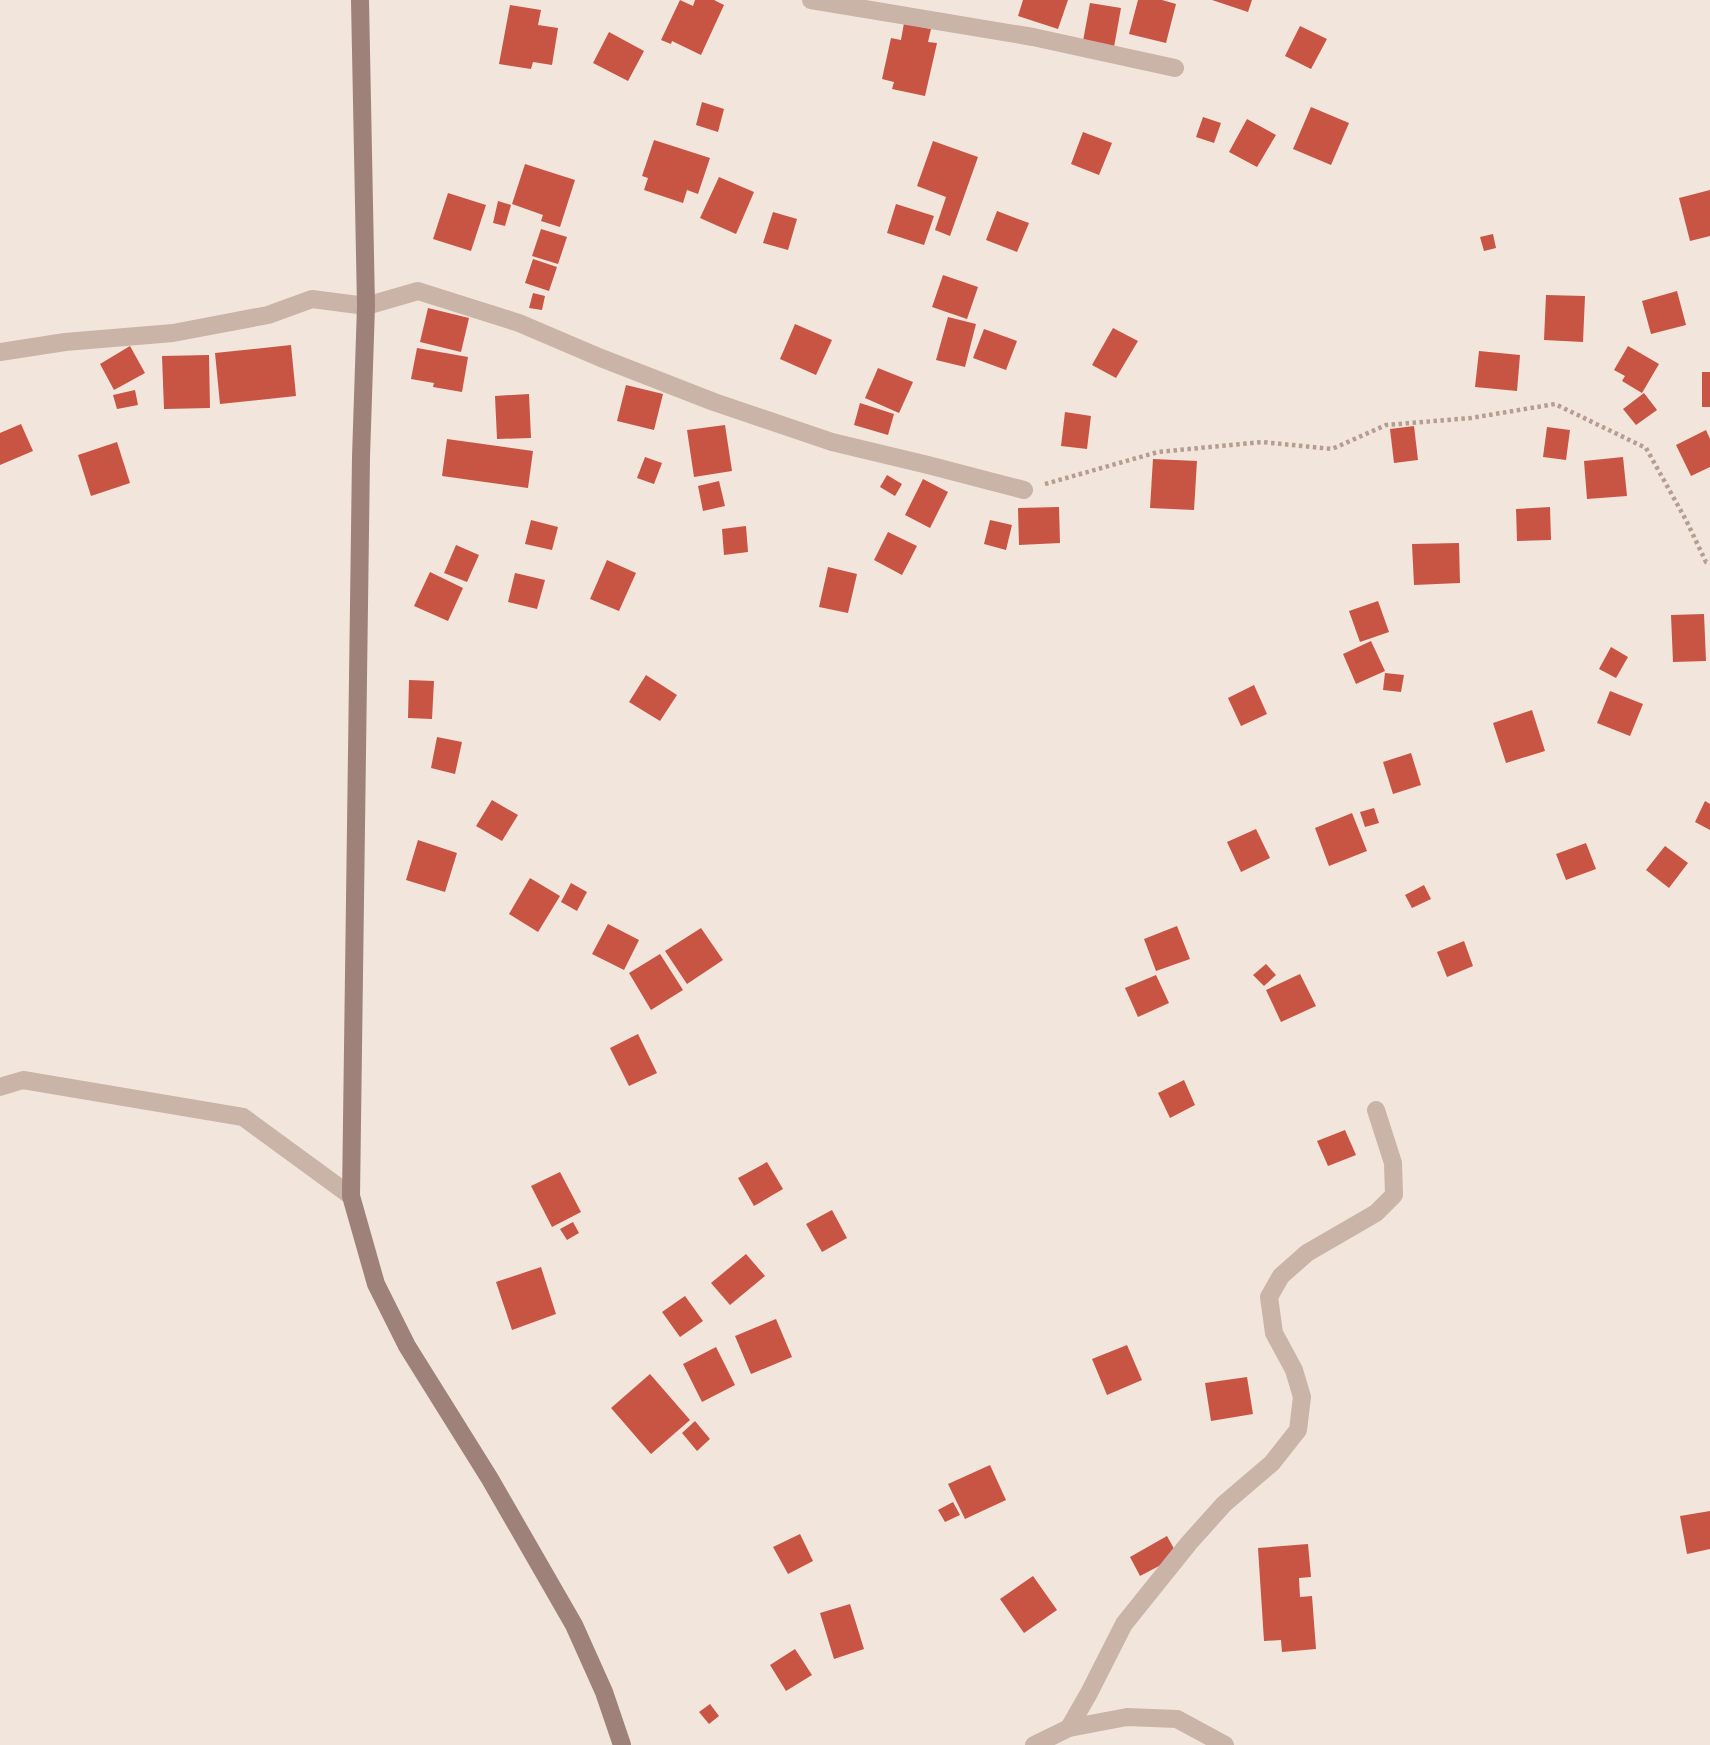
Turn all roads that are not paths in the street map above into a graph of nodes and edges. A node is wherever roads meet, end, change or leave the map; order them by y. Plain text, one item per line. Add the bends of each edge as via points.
1 (360, 0) edge
2 (811, 0) edge
3 (1175, 68) dead end
4 (366, 306) junction
5 (0, 352) edge
6 (1024, 490) road end
7 (0, 1087) edge
8 (1376, 1110) dead end
9 (351, 1196) junction
10 (1069, 1728) junction
11 (622, 1745) edge
12 (1034, 1745) edge
13 (1225, 1745) edge

1 - 4 street
2 - 3 street via 1034,37
4 - 5 street via 312,299 268,315 173,334
4 - 6 street via 418,291 519,323 714,402 832,442
4 - 9 street
7 - 9 street via 23,1080 243,1117
8 - 10 street via 1393,1163 1394,1195 1376,1213 1307,1253 1281,1276 1269,1297 1274,1333 1302,1397 1298,1430 1272,1463 1224,1504 1189,1543 1124,1624
9 - 11 street via 376,1284 407,1346 575,1625
10 - 12 street
10 - 13 street via 1127,1717 1177,1718

